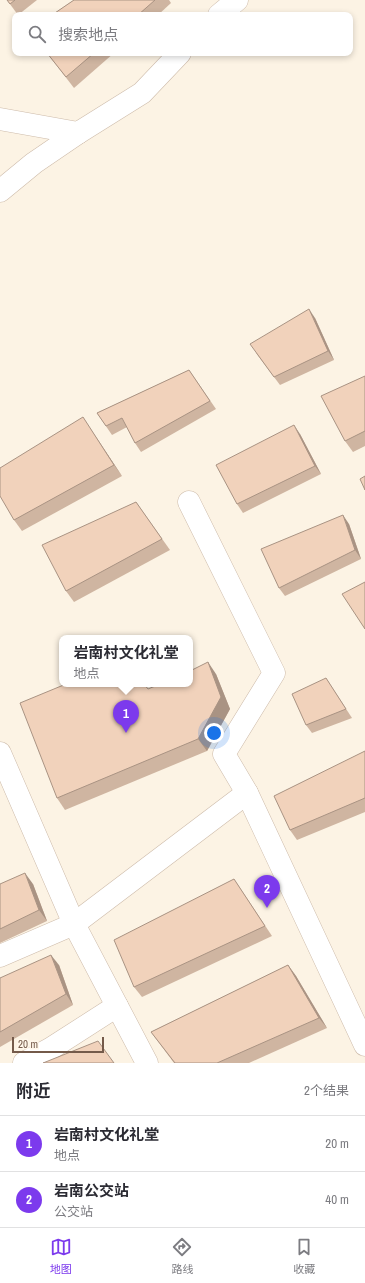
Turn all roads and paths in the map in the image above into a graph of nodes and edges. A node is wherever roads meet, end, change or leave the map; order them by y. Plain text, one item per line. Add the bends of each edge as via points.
1 (237, 0) edge
2 (223, 12) edge
3 (177, 56) edge
4 (0, 119) edge
5 (78, 133) junction
6 (0, 191) edge
7 (189, 502) dead end
8 (0, 753) edge
9 (247, 793) junction
10 (74, 924) junction
11 (0, 956) edge
12 (117, 1006) junction
13 (365, 1045) edge
14 (24, 1063) edge
15 (147, 1063) edge

1 - 2 street
3 - 5 street via 142,93
4 - 5 street
5 - 6 street via 34,163
7 - 9 street via 274,673 224,754
8 - 10 street
9 - 10 street
9 - 13 street
10 - 11 street
10 - 12 street
12 - 14 street
12 - 15 street

